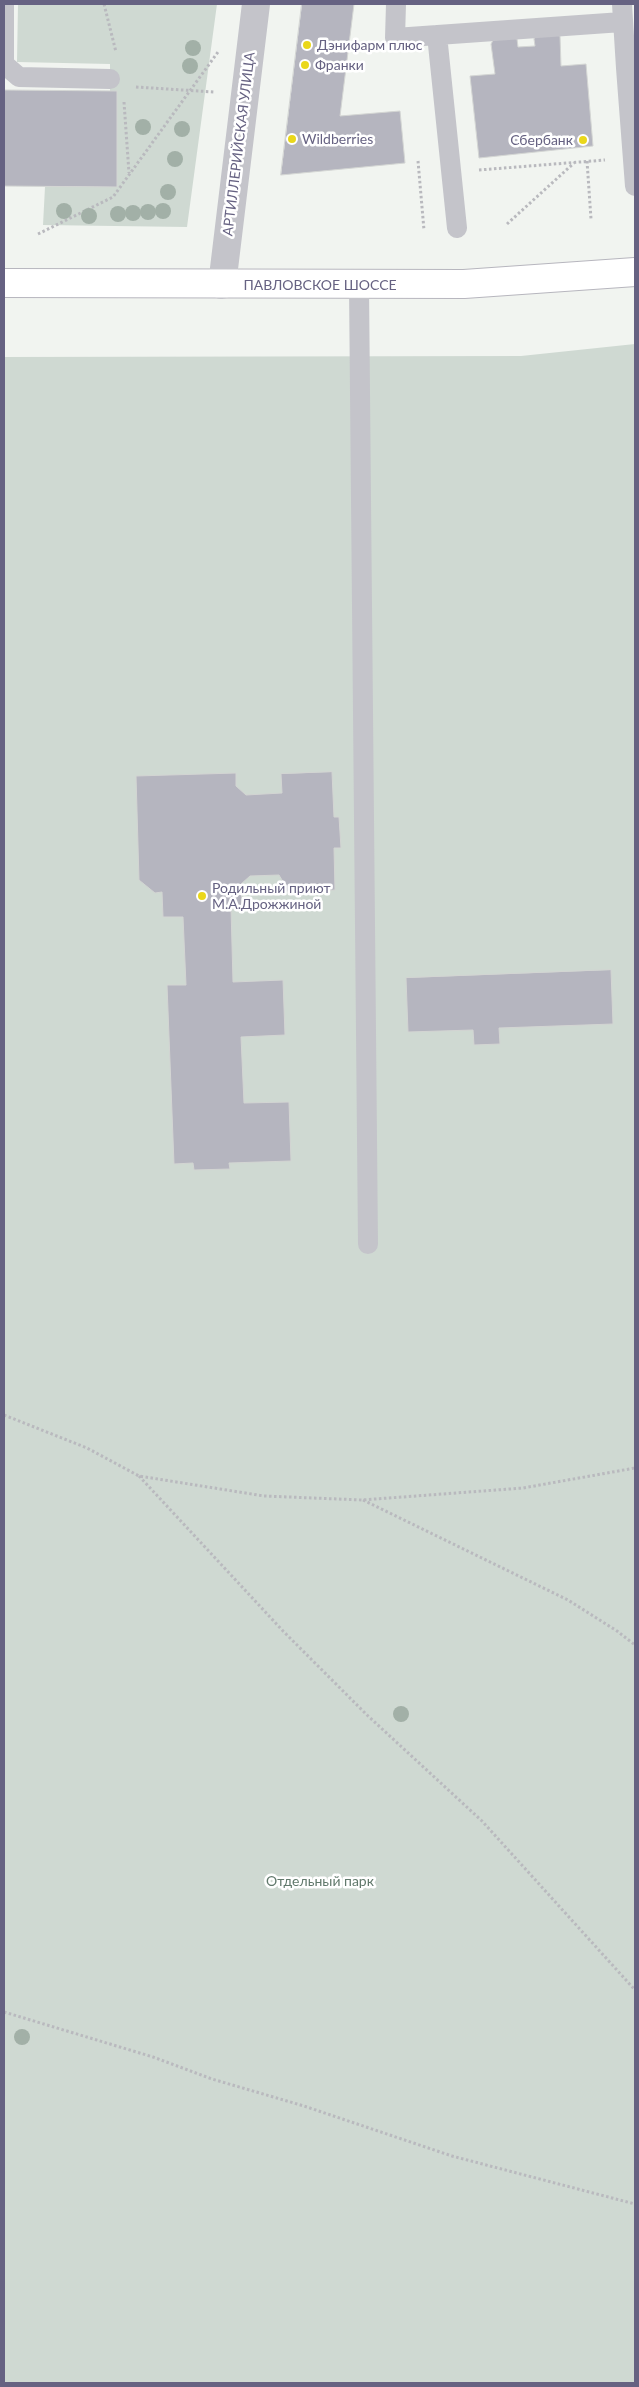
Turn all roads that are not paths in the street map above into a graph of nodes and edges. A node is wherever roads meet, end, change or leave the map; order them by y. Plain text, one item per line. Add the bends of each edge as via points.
1 (4, 4) edge
2 (256, 4) edge
3 (396, 4) edge
4 (622, 13) edge
5 (437, 35) junction
6 (4, 64) edge
7 (630, 67) edge
8 (116, 82) road end
9 (635, 186) edge
10 (457, 228) dead end
11 (635, 272) edge
12 (4, 283) edge
13 (222, 285) junction
14 (359, 286) junction
15 (368, 1244) dead end

1 - 6 lane
2 - 13 street, АРТИЛЛЕРИЙСКАЯ УЛИЦА
3 - 5 lane via 395,38
4 - 5 lane
4 - 7 lane
5 - 10 lane
6 - 8 lane via 19,77
7 - 9 lane
11 - 14 main road, ПАВЛОВСКОЕ ШОССЕ via 464,284
12 - 13 main road, ПАВЛОВСКОЕ ШОССЕ
13 - 14 main road, ПАВЛОВСКОЕ ШОССЕ
14 - 15 lane

